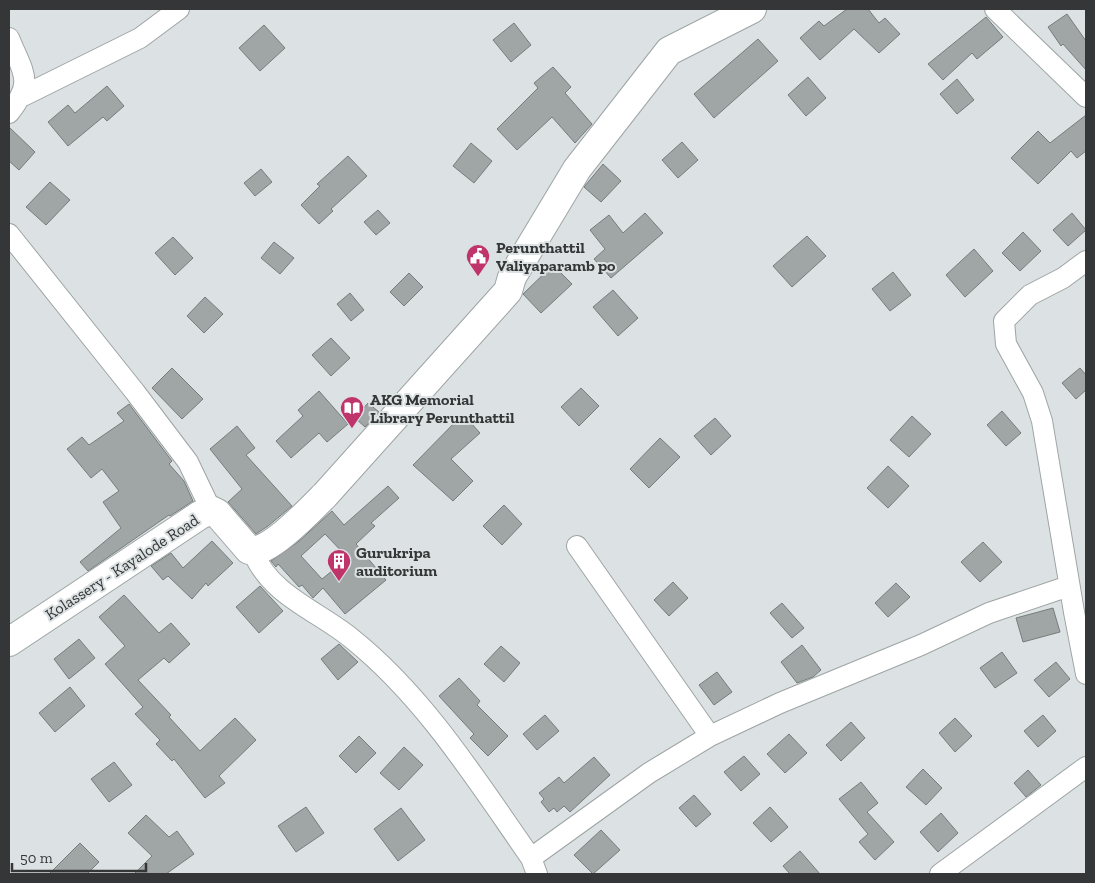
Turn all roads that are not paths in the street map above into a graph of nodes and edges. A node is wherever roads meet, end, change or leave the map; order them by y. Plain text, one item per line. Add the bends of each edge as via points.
1 (179, 9) edge
2 (752, 9) edge
3 (994, 9) edge
4 (9, 38) edge
5 (23, 96) junction
6 (1086, 97) edge
7 (9, 114) edge
8 (9, 234) edge
9 (1086, 262) edge
10 (212, 510) junction
11 (577, 546) dead end
12 (253, 552) junction
13 (1069, 586) junction
14 (9, 642) edge
15 (1086, 674) edge
16 (710, 736) junction
17 (1086, 767) edge
18 (534, 866) edge
19 (940, 874) edge

1 - 5 street via 140,38
2 - 12 main road via 669,51 577,169 512,277 508,291 325,495 275,540
3 - 6 street
4 - 5 street via 24,74
5 - 7 street
8 - 10 street via 188,462
9 - 13 street via 1030,295 1004,321 1006,344 1033,393 1042,421
10 - 12 main road, Kolassery - Kayalode Road via 222,516
10 - 14 main road, Kolassery - Kayalode Road
11 - 16 street
12 - 18 street via 258,563 287,595 351,638 409,691
13 - 15 street
13 - 16 street via 988,613 921,646 780,703
16 - 18 street via 649,773
17 - 19 street

